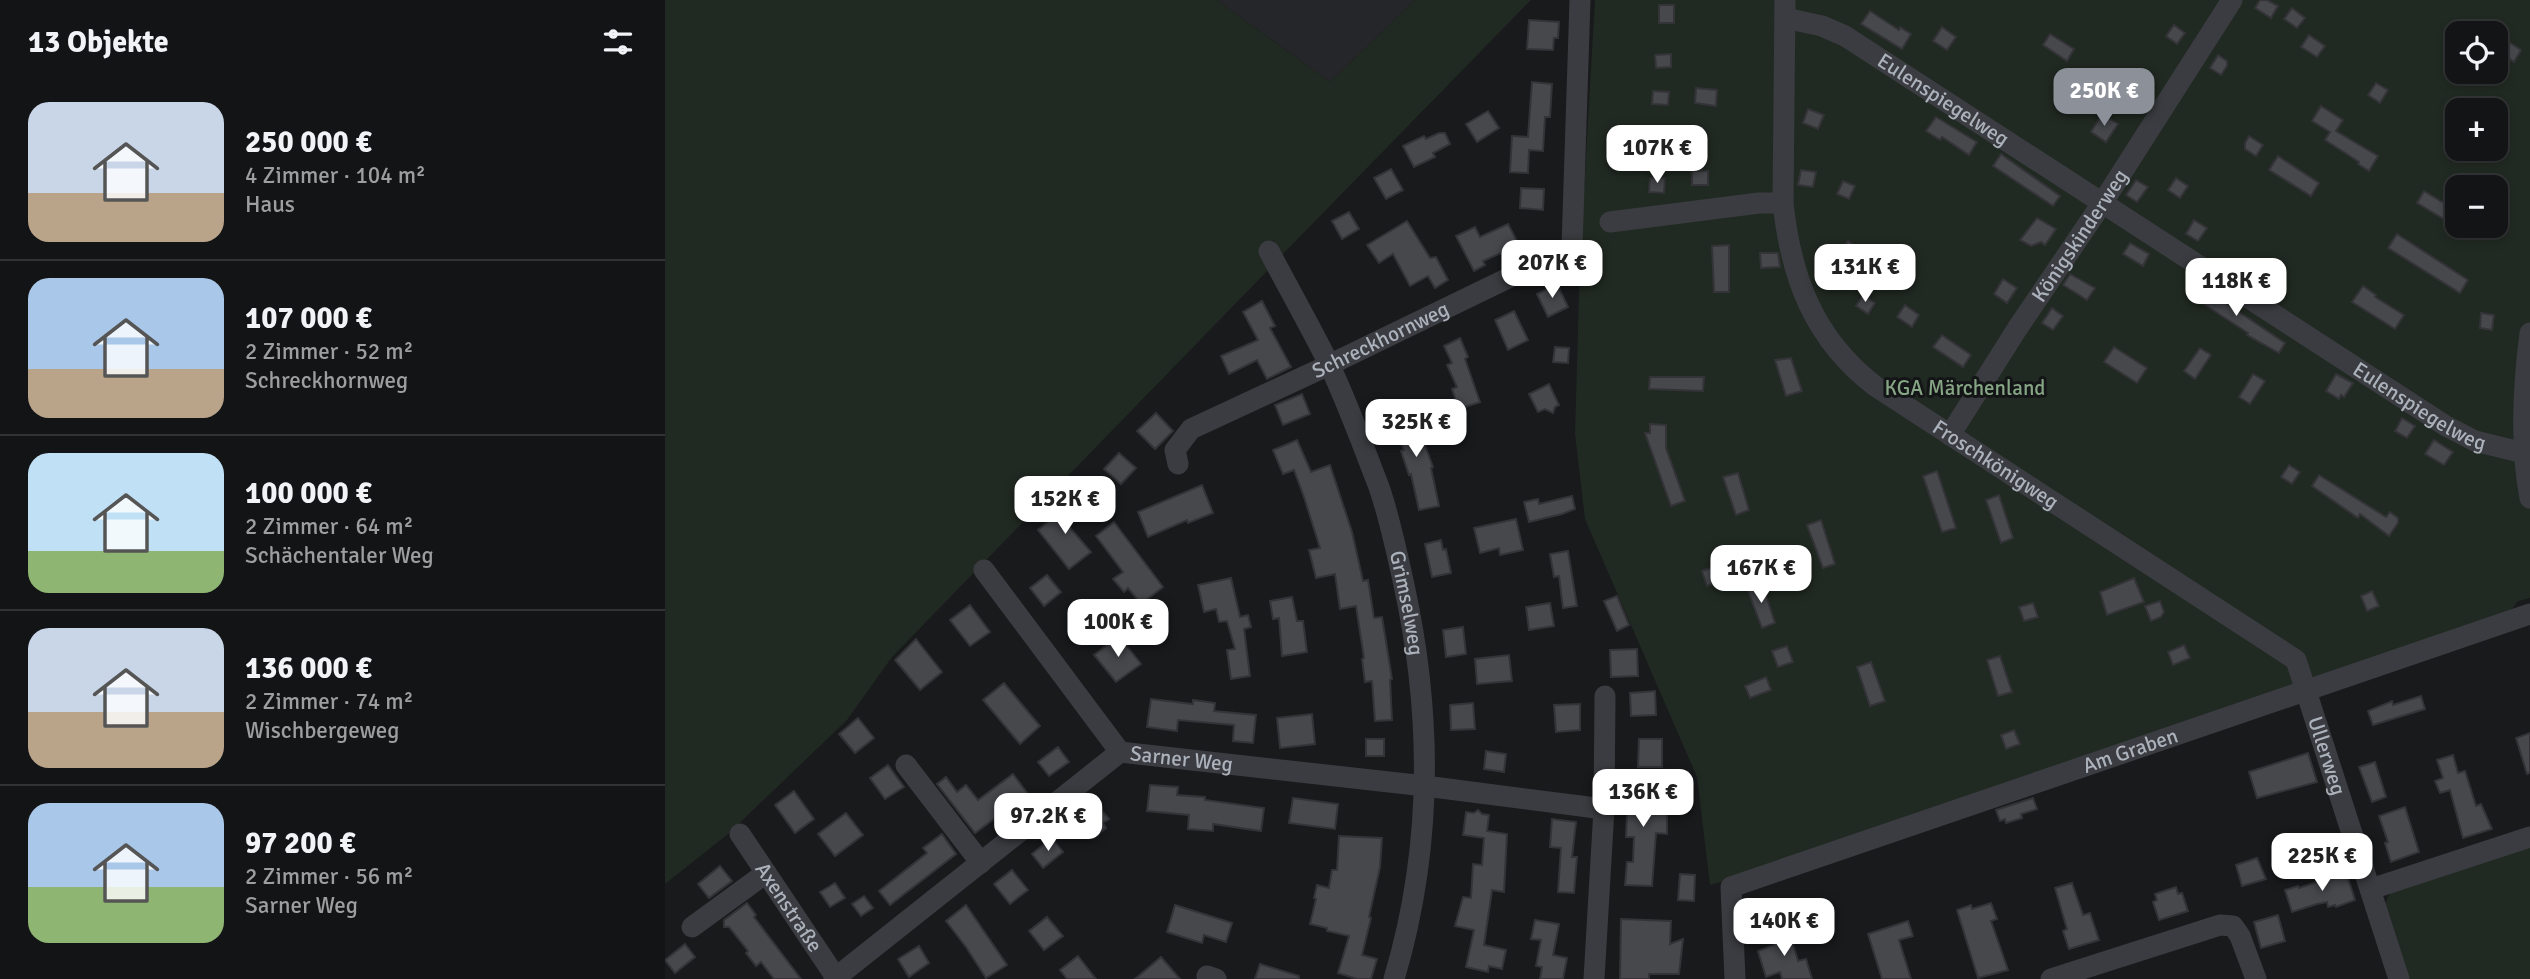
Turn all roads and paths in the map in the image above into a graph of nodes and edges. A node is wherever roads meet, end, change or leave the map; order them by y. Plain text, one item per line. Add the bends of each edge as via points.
1 (1580, 0) edge
2 (2232, 0) edge
3 (1785, 9) edge
4 (2103, 202) junction
5 (1783, 203) junction
6 (1610, 222) dead end
7 (1269, 251) dead end
8 (2530, 333) edge
9 (1329, 365) junction
10 (1949, 435) junction
11 (2524, 453) junction
12 (1178, 464) dead end
13 (2530, 498) edge
14 (984, 570) dead end
15 (2530, 614) edge
16 (2308, 691) junction
17 (1605, 696) dead end
18 (1120, 752) junction
19 (906, 765) dead end
20 (1425, 786) junction
21 (1604, 809) junction
22 (740, 834) dead end
23 (2530, 837) edge
24 (981, 863) junction
25 (767, 873) junction
26 (2371, 889) junction
27 (692, 927) dead end
28 (836, 978) edge
29 (1394, 979) edge
30 (1594, 979) edge
31 (1735, 979) edge
32 (2051, 979) edge
33 (2256, 979) edge
34 (2399, 979) edge

1 - 9 street, Schreckhornweg via 1572,247
2 - 4 street, Königskinderweg
3 - 4 street, Eulenspiegelweg via 1845,36
3 - 5 street, Froschkönigweg
4 - 10 street, Königskinderweg
4 - 11 street, Eulenspiegelweg via 2446,426 2475,441
5 - 6 street
5 - 10 street, Froschkönigweg via 1795,272 1829,340 1865,378
7 - 9 street, Grimselweg
8 - 11 street
9 - 12 street, Schreckhornweg via 1191,429 1175,450
9 - 20 street, Grimselweg via 1380,490 1398,558 1423,700
10 - 16 street, Froschkönigweg via 2296,660
11 - 13 street
14 - 18 street
15 - 16 street, Am Graben
16 - 26 street, Ullerweg
16 - 31 street, Am Graben via 1731,887
17 - 21 street
18 - 20 street, Sarner Weg
18 - 24 street, Sarner Weg
19 - 24 street
20 - 21 street, Sarner Weg
20 - 29 street, Grimselweg via 1420,862
21 - 30 street
22 - 25 street, Axenstraße
23 - 26 street
24 - 28 street, Sarner Weg
25 - 27 street
25 - 28 street, Axenstraße
26 - 34 street, Ullerweg
32 - 33 street via 2220,925 2233,926 2240,936

